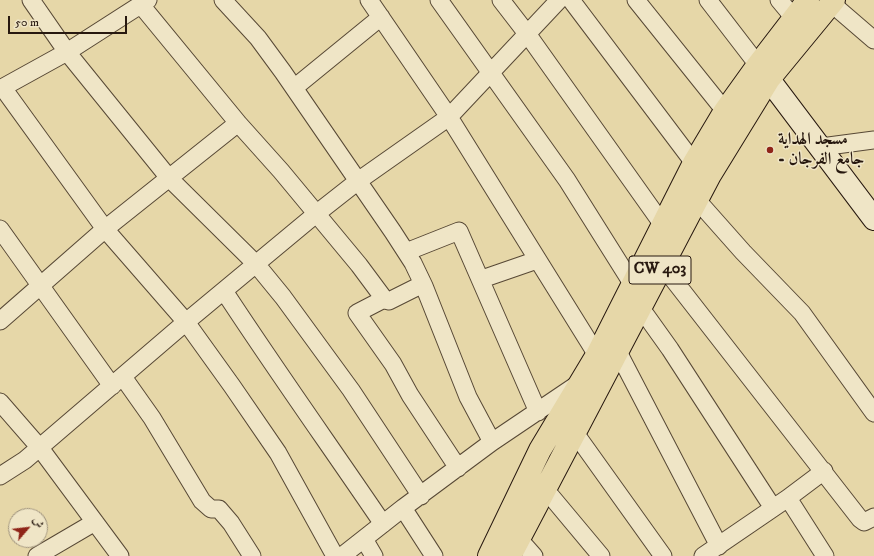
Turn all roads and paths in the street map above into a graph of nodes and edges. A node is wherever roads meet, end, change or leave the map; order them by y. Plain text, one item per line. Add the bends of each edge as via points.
1 (31, 0) edge
2 (223, 0) edge
3 (369, 0) edge
4 (439, 0) edge
5 (501, 0) edge
6 (559, 0) edge
7 (571, 0) edge
8 (636, 0) edge
9 (708, 0) edge
10 (779, 0) edge
11 (808, 0) edge
12 (833, 2) edge
13 (144, 3) edge
14 (380, 17) junction
15 (794, 18) junction
16 (528, 35) junction
17 (874, 40) edge
18 (67, 52) junction
19 (763, 72) junction
20 (492, 73) junction
21 (1, 88) edge
22 (294, 88) junction
23 (725, 111) junction
24 (449, 117) junction
25 (238, 123) junction
26 (874, 140) edge
27 (821, 147) junction
28 (694, 163) junction
29 (169, 178) junction
30 (358, 181) junction
31 (696, 199) junction
32 (316, 214) junction
33 (874, 219) edge
34 (663, 225) junction
35 (105, 229) junction
36 (0, 230) edge
37 (406, 252) junction
38 (537, 260) junction
39 (256, 264) junction
40 (662, 265) junction
41 (482, 279) junction
42 (423, 284) junction
43 (40, 285) junction
44 (633, 285) junction
45 (224, 291) junction
46 (384, 299) junction
47 (640, 306) junction
48 (0, 321) edge
49 (186, 322) junction
50 (607, 354) junction
51 (117, 382) junction
52 (579, 383) junction
53 (0, 402) edge
54 (538, 412) junction
55 (874, 413) edge
56 (575, 433) junction
57 (492, 442) junction
58 (40, 448) junction
59 (458, 468) junction
60 (824, 471) junction
61 (0, 476) edge
62 (545, 489) junction
63 (421, 496) junction
64 (788, 498) junction
65 (403, 508) junction
66 (773, 508) junction
67 (874, 517) edge
68 (95, 522) junction
69 (383, 524) junction
70 (364, 539) junction
71 (510, 541) edge
72 (719, 546) junction
73 (37, 556) edge
74 (120, 556) edge
75 (252, 556) edge
76 (335, 556) edge
77 (342, 556) edge
78 (374, 556) edge
79 (434, 556) edge
80 (489, 556) edge
81 (534, 556) edge
82 (602, 556) edge
83 (663, 556) edge
84 (703, 556) edge
85 (825, 556) edge

1 - 18 street
2 - 22 street via 258,38
3 - 14 street
4 - 20 street
5 - 16 street
6 - 16 street
7 - 28 street
8 - 23 street
9 - 19 street
10 - 15 street
11 - 15 main road, CW 403
12 - 17 street
12 - 19 main road, CW 403
13 - 18 street
13 - 25 street
14 - 22 street
14 - 24 street
15 - 19 main road, CW 403
16 - 20 street
16 - 34 street
18 - 21 street
18 - 29 street
19 - 23 main road, CW 403
19 - 27 street
19 - 31 main road, CW 403 via 734,133
20 - 24 street
20 - 44 street via 567,180
21 - 35 street
22 - 30 street
23 - 28 main road, CW 403
24 - 30 street
24 - 38 street
25 - 29 street
25 - 32 street
26 - 27 street
27 - 33 street
28 - 34 main road, CW 403
29 - 35 street
29 - 39 street
30 - 32 street
30 - 37 street
31 - 40 main road, CW 403
31 - 55 street via 802,313
32 - 39 street
32 - 46 street
34 - 44 main road, CW 403
35 - 43 street
35 - 49 street
36 - 43 street
37 - 41 street via 459,231
37 - 42 street
38 - 41 street
38 - 50 street
39 - 45 street
39 - 63 street via 351,390
40 - 47 main road, CW 403
40 - 60 street
41 - 54 street
42 - 46 street via 389,301
42 - 57 street via 465,391
43 - 48 street
43 - 51 street
44 - 50 main road, CW 403
45 - 49 street
45 - 69 street
46 - 59 street via 357,312
47 - 50 main road, CW 403
47 - 66 street
49 - 51 street
49 - 76 street via 278,453
50 - 52 main road, CW 403
50 - 56 main road, CW 403
50 - 72 street
51 - 58 street
51 - 75 street via 152,418 202,501 211,509 219,509 226,516
52 - 54 street
52 - 71 main road, CW 403 via 540,450
53 - 58 street
54 - 57 street
56 - 62 main road, CW 403
56 - 83 street
57 - 59 street
58 - 61 street
58 - 68 street
59 - 63 street
60 - 64 street
60 - 67 street via 860,519 864,522
62 - 71 main road, CW 403
62 - 82 street
63 - 65 street
64 - 66 street
64 - 85 street
65 - 69 street
65 - 79 street
66 - 72 street
68 - 73 street
68 - 74 street
69 - 70 street
70 - 77 street
70 - 78 street
71 - 80 main road, CW 403
71 - 81 street
72 - 84 street

